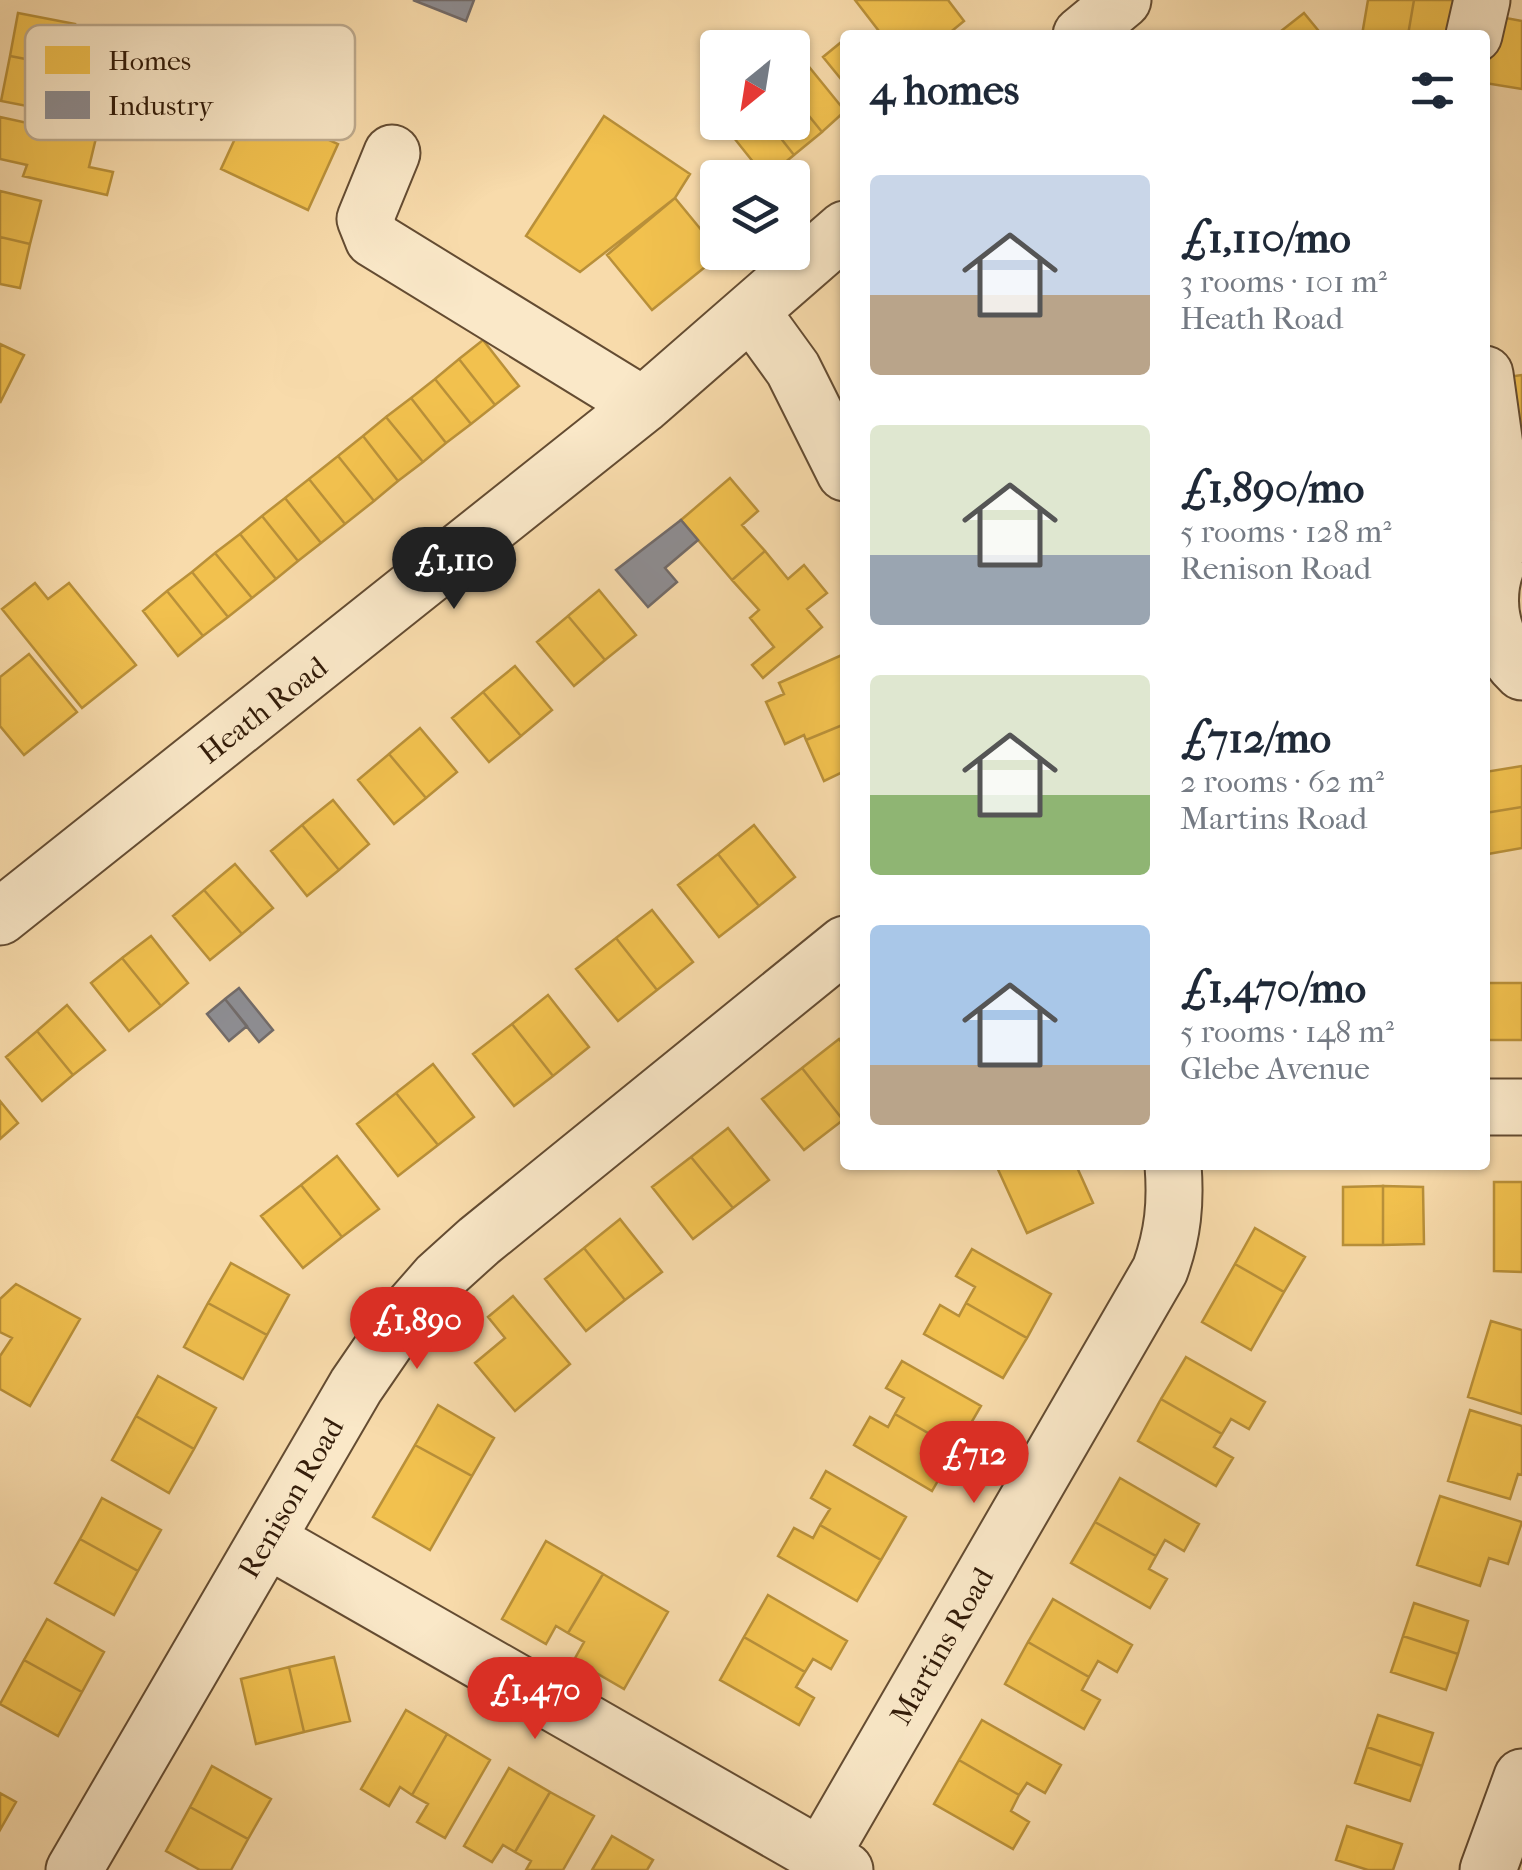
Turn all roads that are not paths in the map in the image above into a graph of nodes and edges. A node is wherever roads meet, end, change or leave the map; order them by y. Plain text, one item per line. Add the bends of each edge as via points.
1 (1123, 0) edge
2 (1482, 0) edge
3 (1087, 30) edge
4 (1475, 30) edge
5 (392, 153) dead end
6 (840, 233) edge
7 (751, 310) junction
8 (643, 405) junction
9 (1490, 410) edge
10 (840, 462) edge
11 (1519, 533) edge
12 (1522, 672) edge
13 (0, 917) edge
14 (840, 948) edge
15 (1522, 1106) edge
16 (1490, 1107) edge
17 (1174, 1170) edge
18 (268, 1540) junction
19 (1522, 1777) edge
20 (833, 1863) edge
21 (74, 1870) edge
22 (1488, 1870) edge

1 - 3 street
2 - 4 street
5 - 8 street via 364,220 373,239
6 - 7 street, Heath Road
7 - 8 street, Heath Road
7 - 10 street via 793,369
8 - 13 street, Heath Road
9 - 11 street via 1503,503
11 - 12 street via 1493,576 1490,612 1504,651
14 - 18 street, Renison Road via 438,1278 356,1386
15 - 16 street
17 - 20 street, Martins Road via 1176,1206 1160,1270
18 - 20 street
18 - 21 street, Renison Road
19 - 22 street

